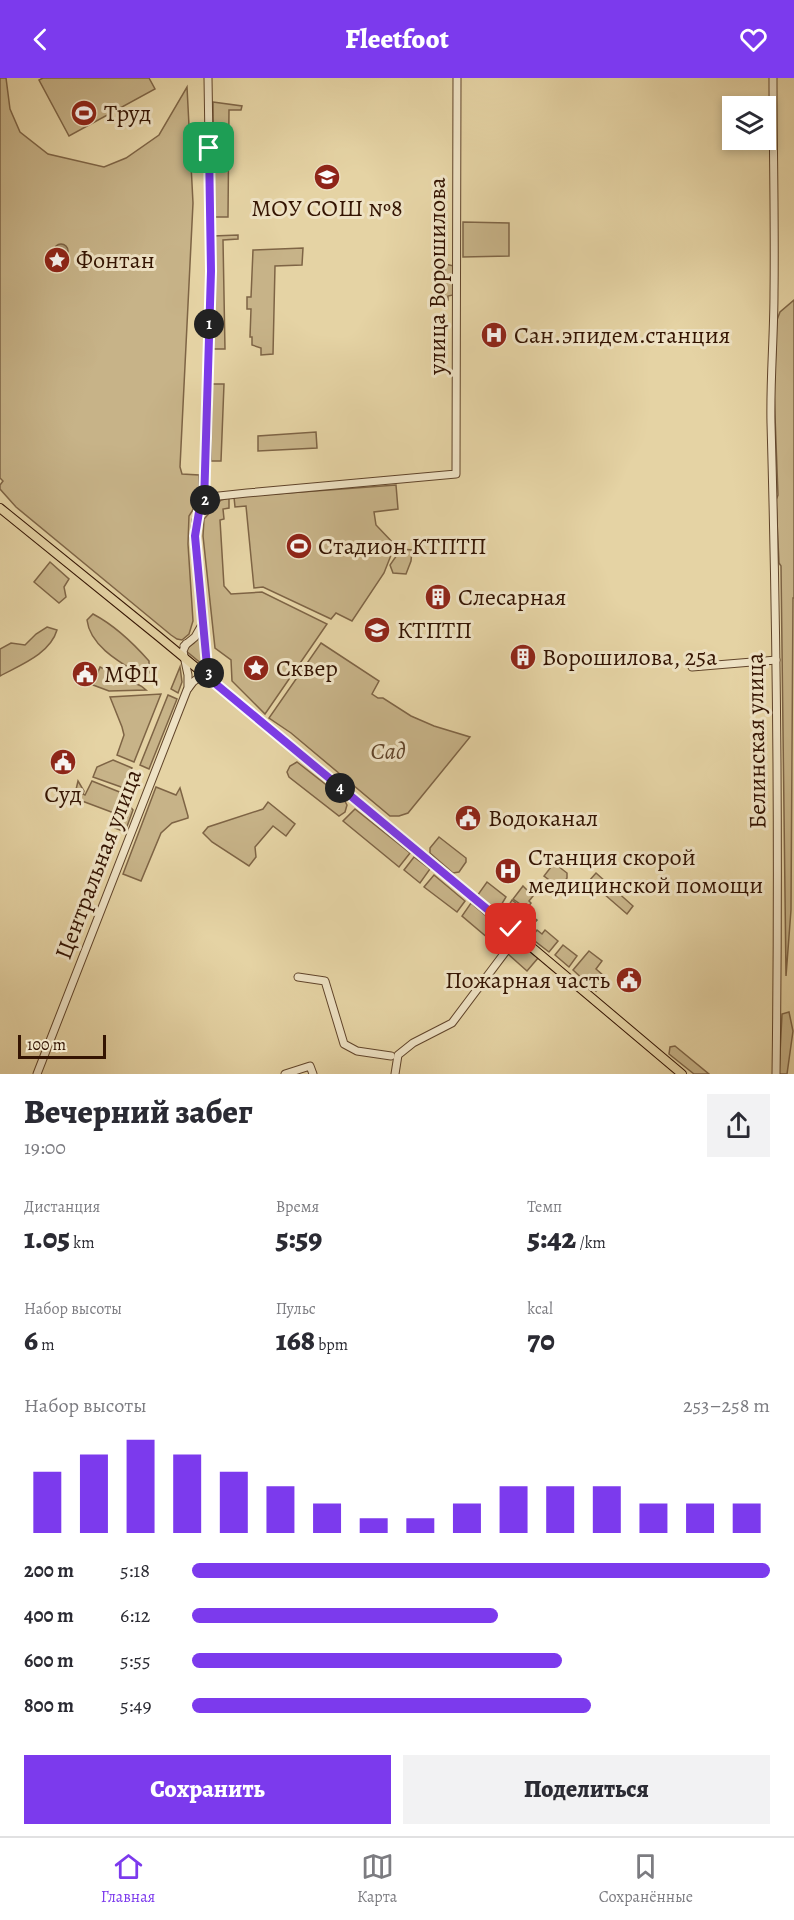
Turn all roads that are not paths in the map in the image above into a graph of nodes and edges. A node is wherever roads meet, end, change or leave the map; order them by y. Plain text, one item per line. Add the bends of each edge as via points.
1 (208, 78) edge
2 (457, 78) edge
3 (773, 78) edge
4 (204, 504) junction
5 (0, 508) edge
6 (203, 623) junction
7 (186, 644) junction
8 (175, 650) junction
9 (184, 657) junction
10 (776, 660) junction
11 (692, 667) dead end
12 (191, 669) junction
13 (207, 673) junction
14 (187, 690) junction
15 (518, 935) junction
16 (298, 977) dead end
17 (390, 1056) dead end
18 (37, 1074) edge
19 (285, 1074) edge
20 (313, 1074) edge
21 (395, 1074) edge
22 (682, 1074) edge
23 (776, 1074) edge

1 - 4 street via 211,271
2 - 4 street, улица Ворошилова via 456,474 219,496
3 - 10 street, Белинская улица via 771,422
4 - 6 street via 195,536
5 - 8 main road
6 - 7 street
6 - 13 street
7 - 8 street
7 - 9 street
8 - 9 main road
9 - 12 main road
10 - 11 street
10 - 23 street, Белинская улица
12 - 13 main road
12 - 14 street
13 - 14 street, Центральная улица
13 - 15 main road
14 - 18 street, Центральная улица
15 - 21 street via 452,1023 398,1055
15 - 22 main road
16 - 17 street via 325,981 344,1044 357,1051
19 - 20 street via 310,1066

